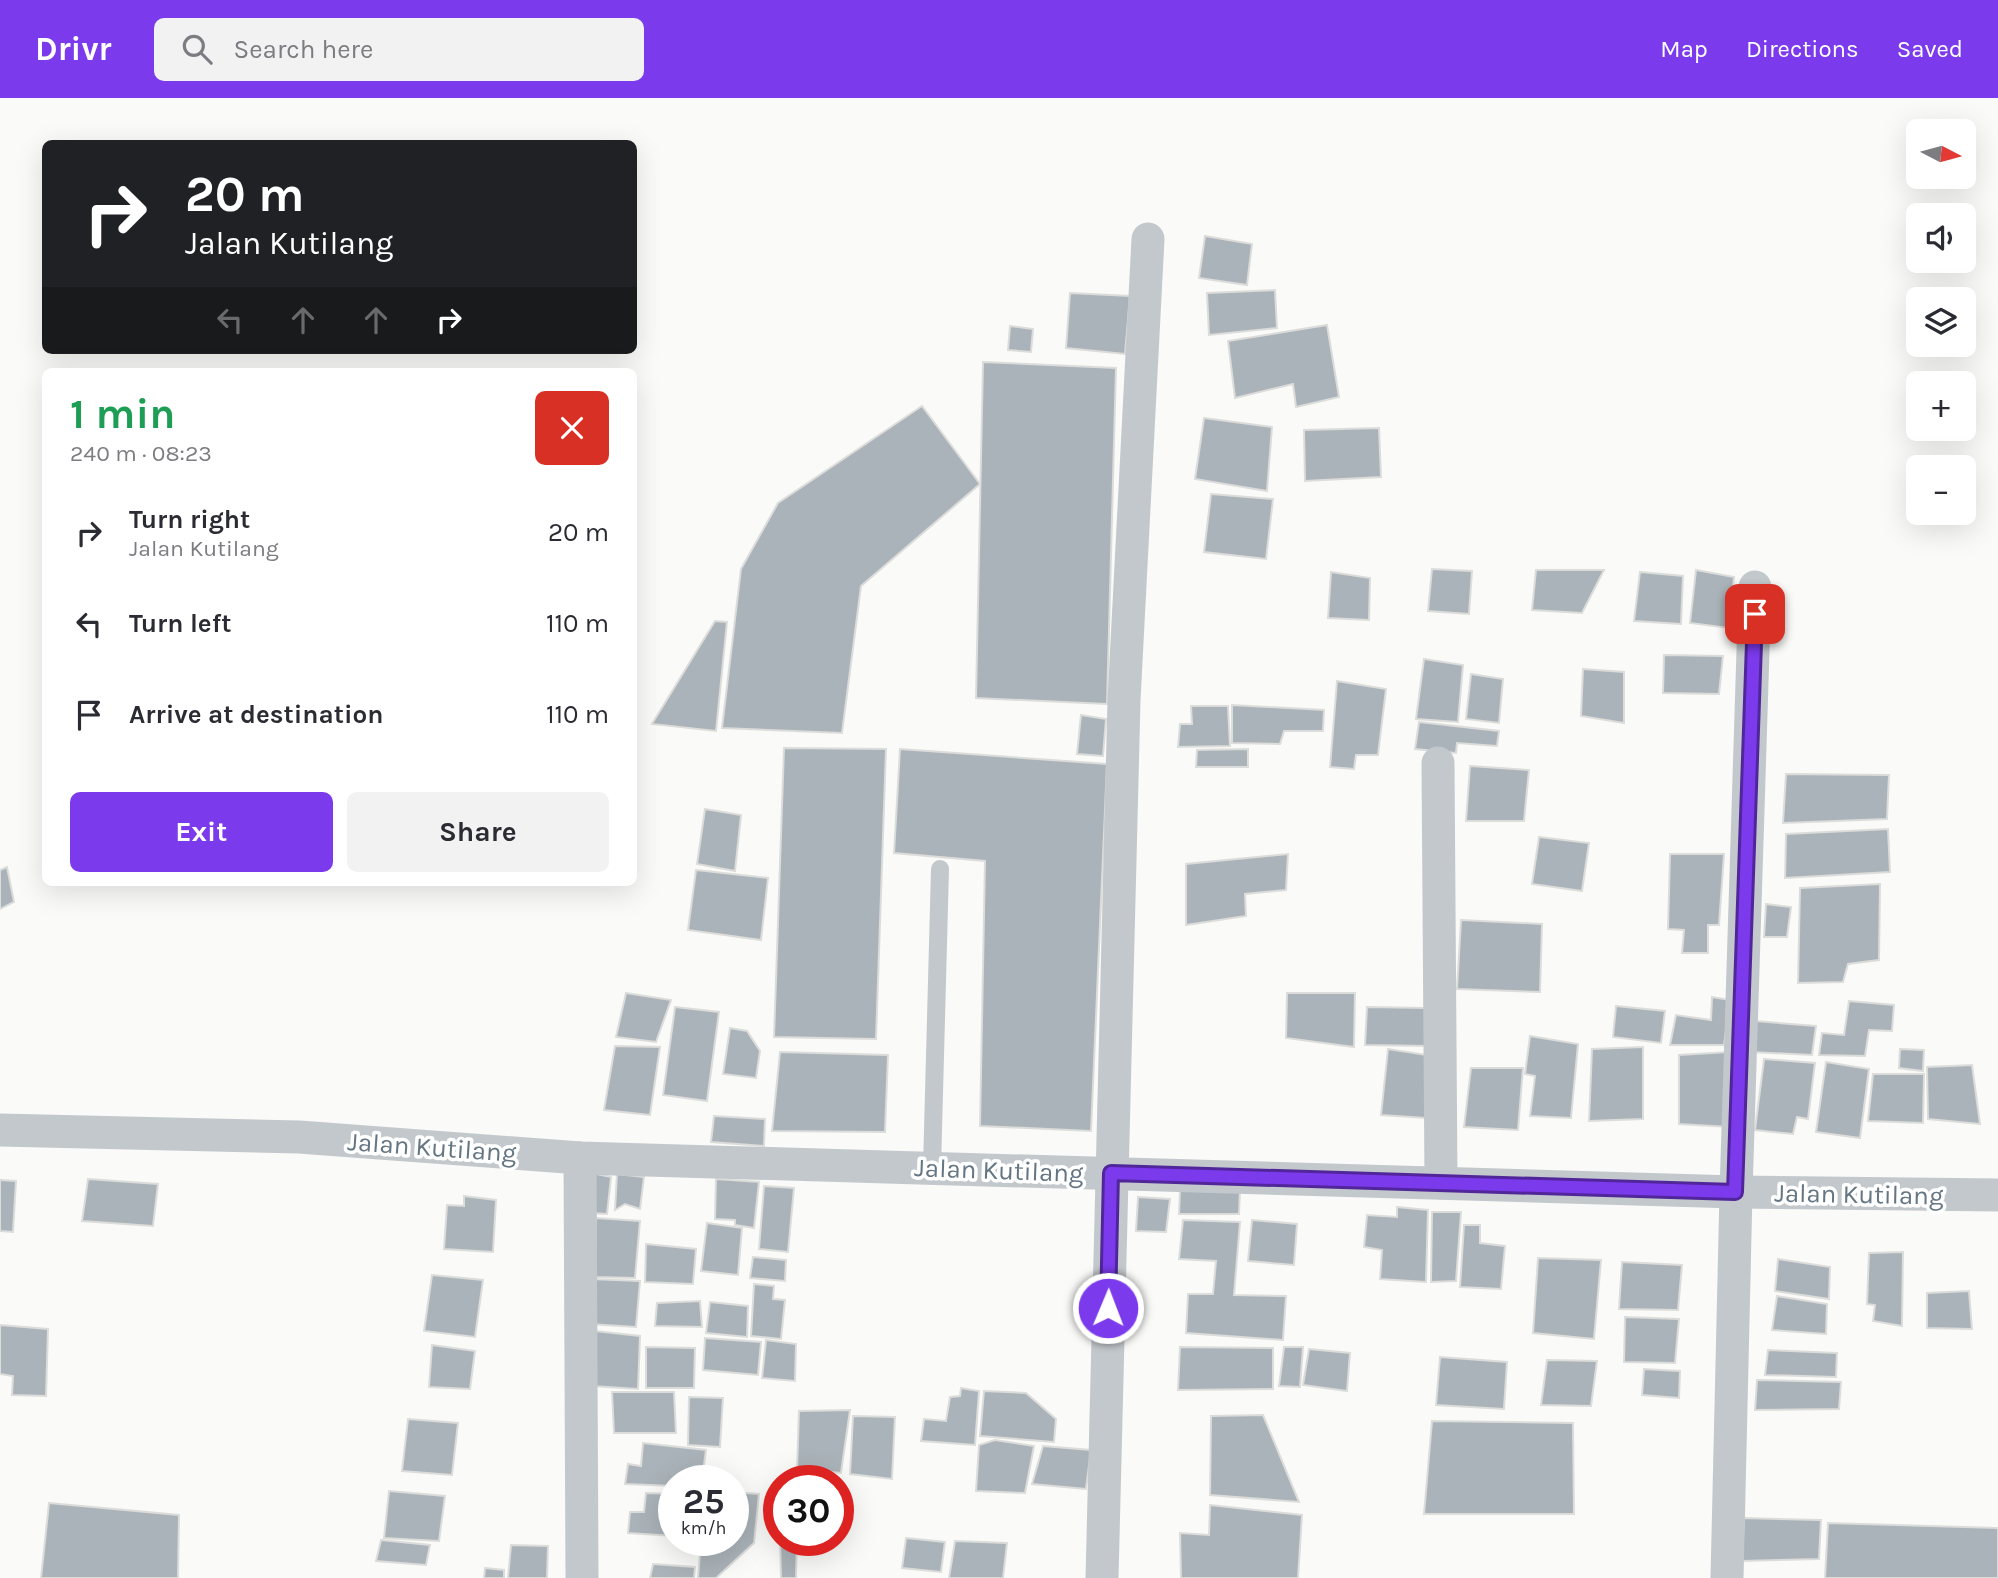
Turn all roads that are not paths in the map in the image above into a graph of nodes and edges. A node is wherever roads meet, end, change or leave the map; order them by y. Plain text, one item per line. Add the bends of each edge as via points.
1 (1148, 239) dead end
2 (1755, 587) dead end
3 (1438, 763) dead end
4 (940, 869) dead end
5 (0, 1130) edge
6 (580, 1158) junction
7 (932, 1168) junction
8 (1111, 1173) junction
9 (1441, 1183) junction
10 (1735, 1192) junction
11 (1998, 1195) edge
12 (582, 1578) edge
13 (1102, 1578) edge
14 (1727, 1578) edge

1 - 8 street via 1124,700
2 - 10 street
3 - 9 street
4 - 7 lane
5 - 6 street, Jalan Kutilang via 299,1137
6 - 7 street, Jalan Kutilang
6 - 12 street
7 - 8 street, Jalan Kutilang
8 - 9 street, Jalan Kutilang
8 - 13 street
9 - 10 street, Jalan Kutilang
10 - 11 street, Jalan Kutilang
10 - 14 street

